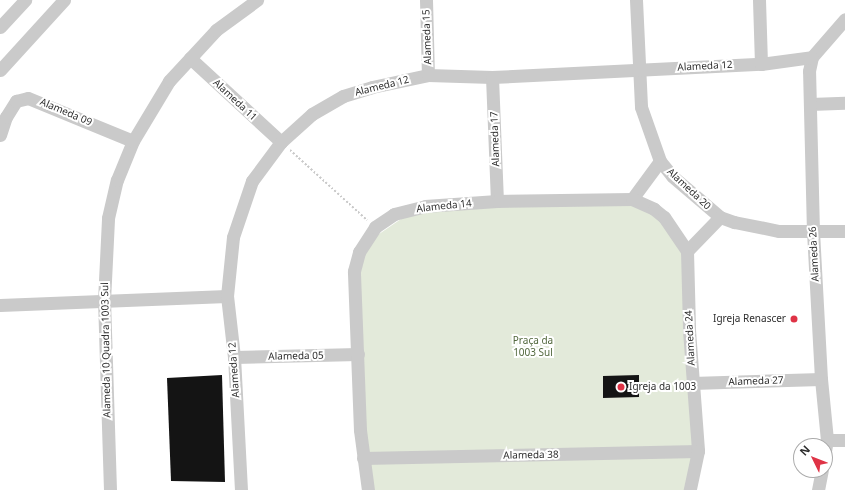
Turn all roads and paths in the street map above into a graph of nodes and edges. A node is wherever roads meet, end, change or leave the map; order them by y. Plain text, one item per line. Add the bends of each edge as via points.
1 (25, 0) edge
2 (64, 0) edge
3 (257, 0) edge
4 (426, 0) edge
5 (636, 0) edge
6 (759, 0) edge
7 (845, 19) edge
8 (0, 27) edge
9 (812, 57) junction
10 (190, 58) junction
11 (761, 64) junction
12 (638, 69) junction
13 (0, 70) edge
14 (428, 75) junction
15 (492, 77) junction
16 (845, 103) edge
17 (810, 104) junction
18 (0, 135) edge
19 (132, 141) junction
20 (281, 142) junction
21 (660, 161) junction
22 (632, 199) junction
23 (497, 201) junction
24 (720, 217) junction
25 (374, 227) junction
26 (845, 231) edge
27 (813, 232) junction
28 (687, 251) junction
29 (228, 296) junction
30 (104, 301) junction
31 (0, 305) edge
32 (358, 354) junction
33 (234, 357) junction
34 (821, 379) junction
35 (692, 383) junction
36 (825, 438) edge
37 (845, 440) edge
38 (833, 444) edge
39 (698, 451) junction
40 (363, 458) junction
41 (820, 478) edge
42 (110, 490) edge
43 (241, 490) edge
44 (368, 490) edge
45 (690, 490) edge
46 (818, 490) edge

1 - 8 street
2 - 13 street
3 - 10 street, Alameda 10 Quadra 1003 Sul via 216,30
4 - 14 street, Alameda 15
5 - 12 street, Alameda 20
6 - 11 street
7 - 9 street
9 - 11 street, Alameda 12
9 - 17 street, Alameda 26 via 808,78
10 - 19 street, Alameda 10 Quadra 1003 Sul via 170,81
10 - 20 street, Alameda 11
11 - 12 street, Alameda 12
12 - 15 street, Alameda 12
12 - 21 street, Alameda 20 via 641,108
14 - 15 street, Alameda 12
14 - 20 street, Alameda 12 via 343,96 312,114
15 - 23 street, Alameda 17
16 - 17 street
17 - 27 street, Alameda 26
18 - 19 street, Alameda 09 via 6,117 16,101 21,98 34,99
19 - 30 street, Alameda 10 Quadra 1003 Sul via 117,180 108,218
20 - 25 path
20 - 29 street, Alameda 12 via 252,181 242,205 233,237
21 - 22 street
21 - 24 street, Alameda 20 via 678,181
22 - 23 street, Alameda 14
22 - 28 street, Alameda 14 via 654,209 664,217
23 - 25 street, Alameda 14 via 425,206 394,214
24 - 27 street, Alameda 20 via 779,231
24 - 28 street
25 - 32 street, Alameda 14 via 359,252 354,271
26 - 27 street, Alameda 20
27 - 34 street, Alameda 26
28 - 35 street, Alameda 24
29 - 30 street
29 - 33 street, Alameda 12
30 - 31 street
30 - 42 street, Alameda 10 Quadra 1003 Sul
32 - 33 street, Alameda 05
32 - 40 street, Alameda 14
33 - 43 street, Alameda 12
34 - 35 street, Alameda 27
34 - 36 street, Alameda 26
35 - 39 street, Alameda 24
37 - 38 street
39 - 40 street, Alameda 38
39 - 45 street, Alameda 24
40 - 44 street, Alameda 14
41 - 46 street

